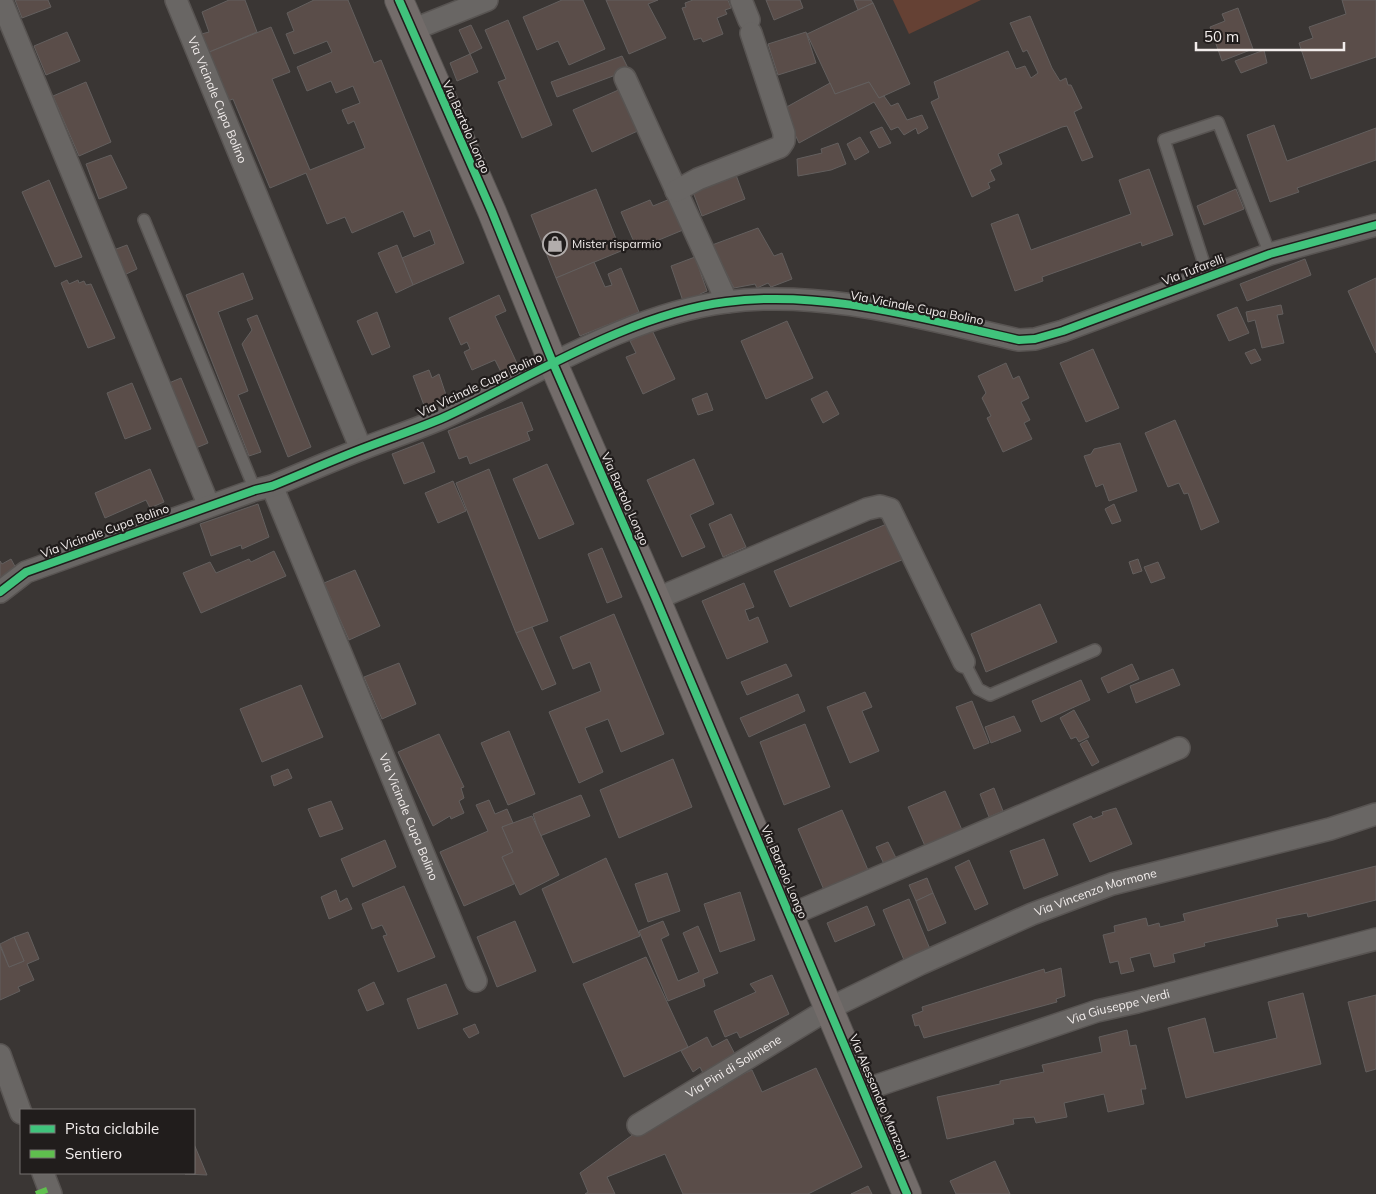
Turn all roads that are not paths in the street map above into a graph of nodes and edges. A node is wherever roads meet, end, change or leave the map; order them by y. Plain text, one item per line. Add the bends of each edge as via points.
1 (1, 0) edge
2 (176, 0) edge
3 (399, 0) edge
4 (487, 0) edge
5 (741, 0) edge
6 (0, 30) edge
7 (412, 30) junction
8 (625, 78) dead end
9 (676, 191) junction
10 (144, 220) dead end
11 (1376, 225) edge
12 (1270, 254) junction
13 (1208, 276) junction
14 (727, 302) junction
15 (1019, 340) joint
16 (553, 363) junction
17 (361, 449) junction
18 (264, 488) junction
19 (203, 508) junction
20 (0, 592) edge
21 (656, 599) junction
22 (1095, 650) dead end
23 (964, 662) joint
24 (1179, 748) dead end
25 (1376, 814) edge
26 (790, 915) junction
27 (1376, 939) edge
28 (476, 981) dead end
29 (830, 1008) junction
30 (0, 1055) edge
31 (864, 1090) junction
32 (20, 1110) edge
33 (638, 1125) dead end
34 (43, 1174) edge
35 (51, 1194) edge
36 (907, 1194) edge

1 - 19 street
2 - 17 street, Via Vicinale Cupa Bolino
3 - 7 street, Via Bartolo Longo
4 - 7 street
5 - 9 street via 784,133 784,142 780,147
6 - 19 street
7 - 16 street, Via Bartolo Longo via 492,212
8 - 9 street
9 - 14 street
10 - 18 lane
11 - 12 street, Via Tufarelli
12 - 13 street, Via Tufarelli
12 - 13 lane via 1218,122 1164,140
13 - 15 street, Via Tufarelli via 1063,332
14 - 15 street, Via Vicinale Cupa Bolino via 823,302 901,314
14 - 16 street, Via Vicinale Cupa Bolino via 678,312
16 - 17 street, Via Vicinale Cupa Bolino via 444,417
16 - 21 street, Via Bartolo Longo
17 - 18 street, Via Vicinale Cupa Bolino
18 - 19 street, Via Vicinale Cupa Bolino
18 - 28 street, Via Vicinale Cupa Bolino
19 - 20 street, Via Vicinale Cupa Bolino via 26,572
21 - 23 street via 880,506 890,509
21 - 26 street, Via Bartolo Longo
22 - 23 lane via 990,695 978,689
24 - 26 street, Via Bartolo Longo
25 - 29 street, Via Vincenzo Mormone via 1112,884 976,938
26 - 29 street, Via Bartolo Longo
27 - 31 street, Via Giuseppe Verdi via 1097,1011
29 - 31 street, Via Alessandro Manzoni
29 - 33 street, Via Pini di Solimene
30 - 32 street
31 - 36 street, Via Alessandro Manzoni
34 - 35 street

